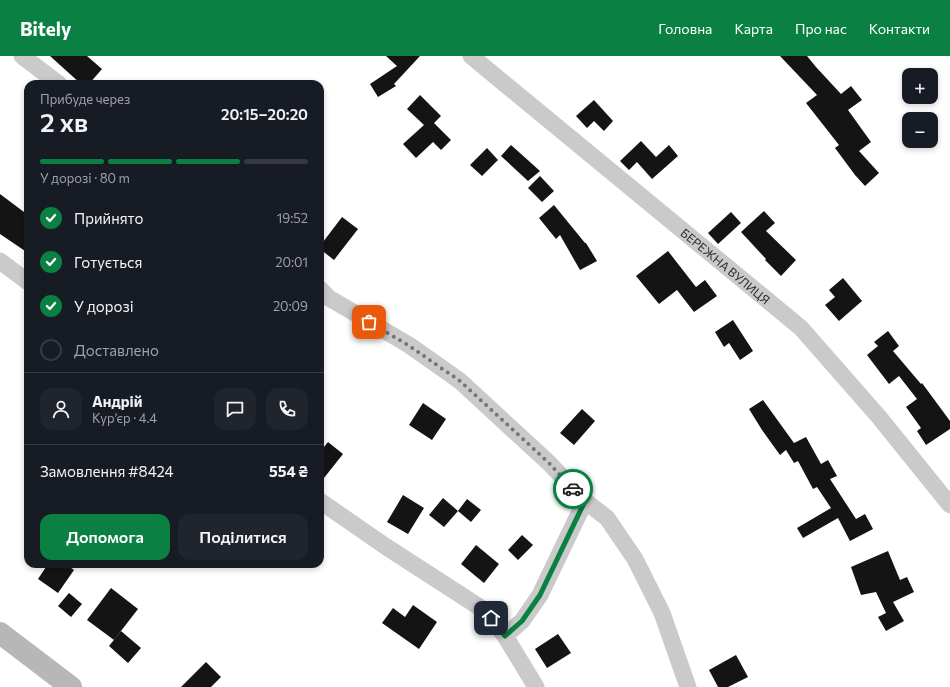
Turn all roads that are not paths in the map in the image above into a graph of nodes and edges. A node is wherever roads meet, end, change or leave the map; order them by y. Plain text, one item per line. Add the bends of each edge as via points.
1 (22, 56) edge
2 (471, 56) edge
3 (54, 80) edge
4 (0, 261) edge
5 (24, 279) edge
6 (324, 293) edge
7 (585, 501) junction
8 (324, 504) edge
9 (950, 505) edge
10 (0, 633) edge
11 (505, 636) junction
12 (71, 687) edge
13 (536, 687) edge
14 (688, 687) edge

1 - 3 street
2 - 9 street, БЕРЕЖНА ВУЛИЦЯ via 800,328 879,417
4 - 5 street
6 - 7 street via 460,381 549,463
7 - 11 street via 540,595 522,621
7 - 14 street via 607,518 636,558 662,613
8 - 11 street via 484,610
10 - 12 street
11 - 13 street

